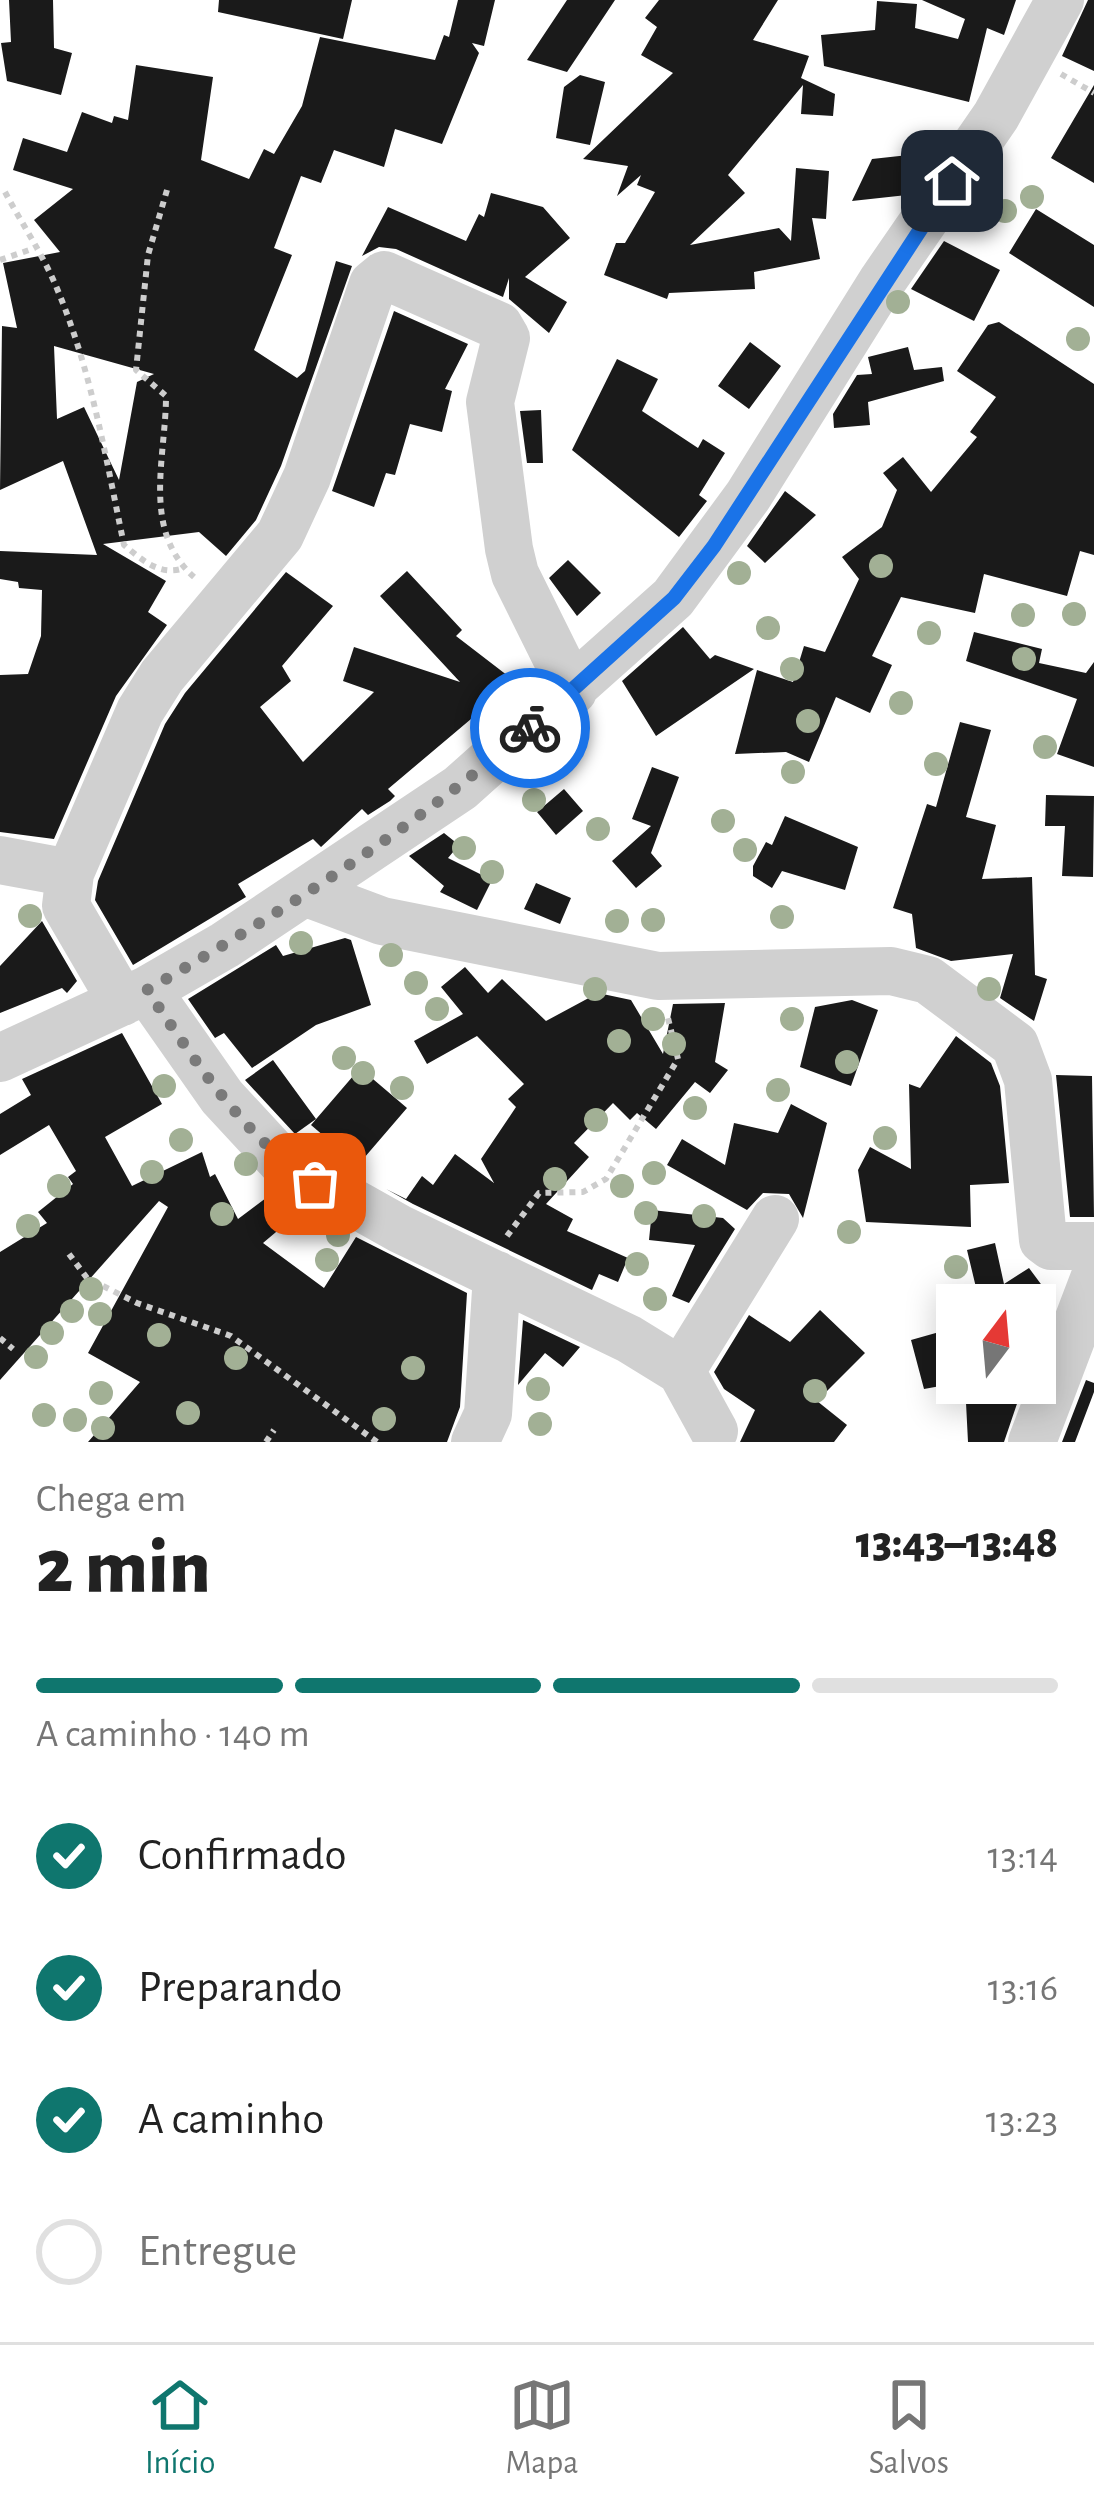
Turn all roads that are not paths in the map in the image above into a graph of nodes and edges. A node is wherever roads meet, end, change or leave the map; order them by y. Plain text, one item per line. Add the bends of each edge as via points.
1 (1060, 0) edge
2 (573, 691) junction
3 (0, 860) edge
4 (70, 873) junction
5 (307, 893) junction
6 (134, 996) junction
7 (0, 1058) edge
8 (775, 1219) dead end
9 (1094, 1246) edge
10 (490, 1272) junction
11 (1094, 1279) edge
12 (681, 1371) junction
13 (714, 1431) dead end
14 (475, 1442) edge
15 (1032, 1442) edge

1 - 2 street via 996,116 714,546 674,598
2 - 4 street via 509,549 490,402 506,338 499,326 385,275 373,284 280,535 140,711
2 - 5 street via 460,788
3 - 4 street
4 - 6 street via 66,905
5 - 6 street
5 - 9 street via 382,921 658,976 891,971 928,980 967,1004 1022,1057 1043,1240
6 - 7 street
6 - 10 street via 284,1164
8 - 12 street
10 - 12 street
10 - 14 street via 488,1414
11 - 15 street
12 - 13 street

